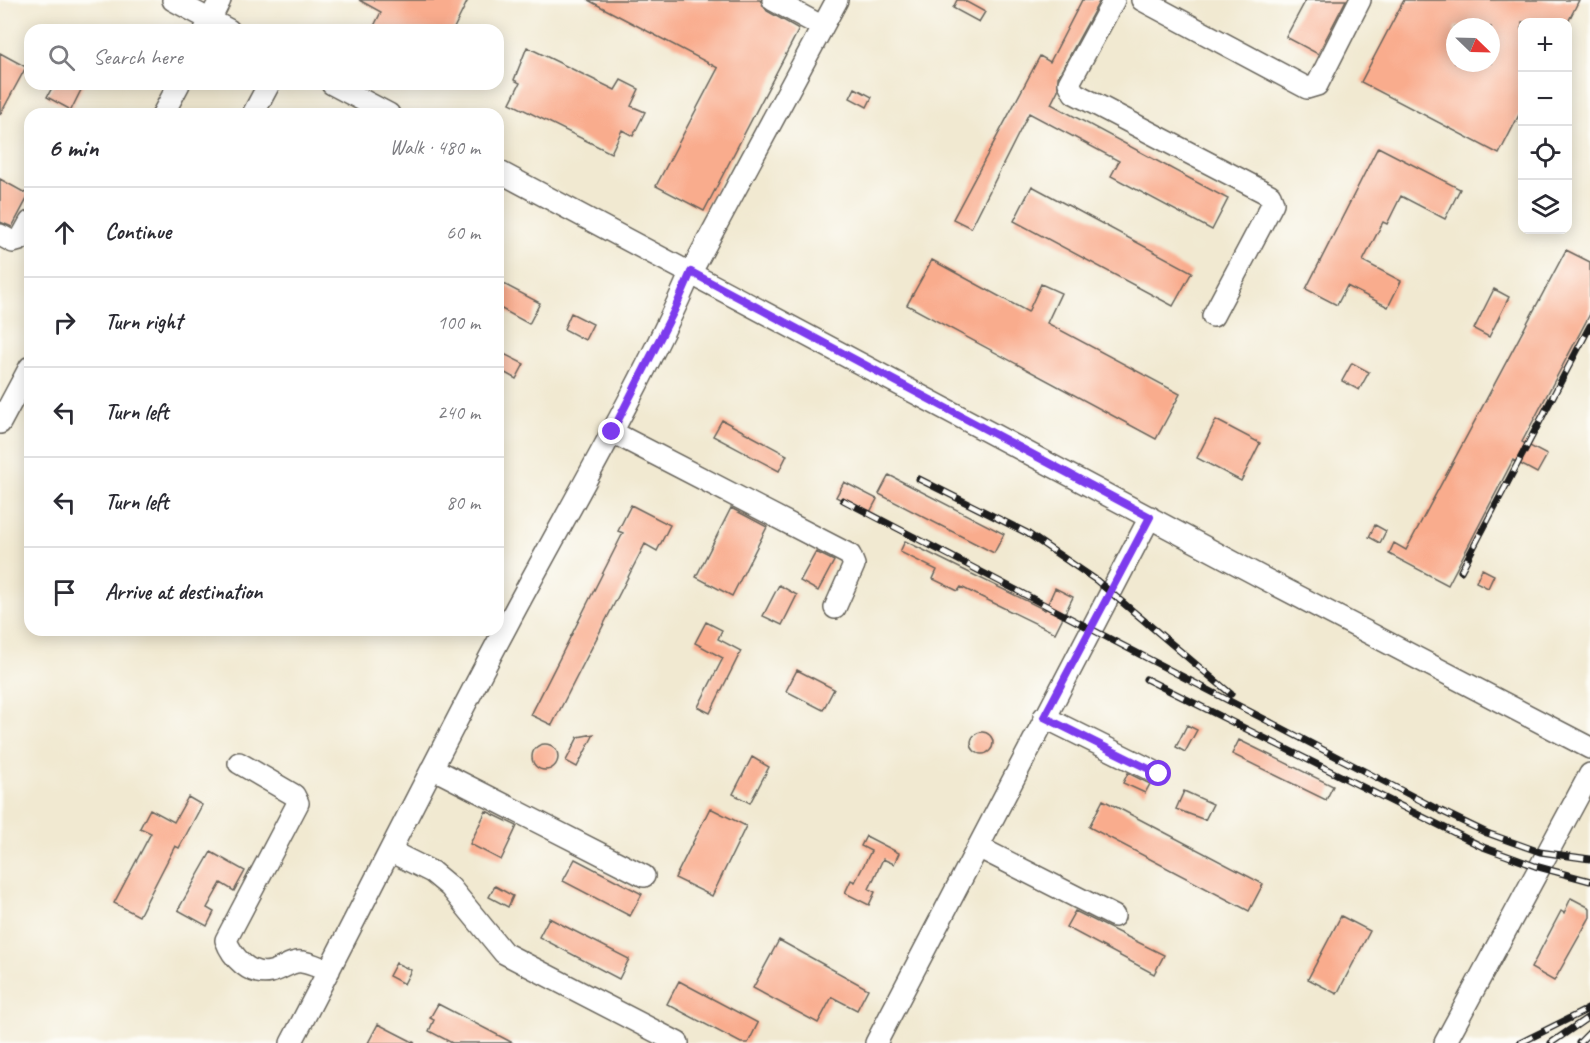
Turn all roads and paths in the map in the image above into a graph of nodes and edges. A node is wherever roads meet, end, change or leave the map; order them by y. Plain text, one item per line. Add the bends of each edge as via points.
1 (173, 0) edge
2 (220, 0) edge
3 (773, 0) edge
4 (837, 0) edge
5 (1114, 0) edge
6 (1142, 0) edge
7 (1360, 0) edge
8 (206, 24) edge
9 (208, 24) edge
10 (821, 26) junction
11 (176, 90) edge
12 (266, 90) edge
13 (343, 90) edge
14 (166, 108) edge
15 (256, 108) edge
16 (378, 108) edge
17 (504, 174) edge
18 (24, 233) edge
19 (0, 235) edge
20 (691, 272) junction
21 (1213, 316) dead end
22 (24, 378) edge
23 (0, 423) edge
24 (612, 432) junction
25 (1150, 517) junction
26 (835, 608) dead end
27 (504, 634) edge
28 (503, 636) edge
29 (1044, 717) junction
30 (1590, 748) edge
31 (239, 763) dead end
32 (432, 768) junction
33 (1159, 774) dead end
34 (1590, 774) edge
35 (978, 847) junction
36 (390, 851) junction
37 (644, 876) dead end
38 (1114, 916) dead end
39 (329, 971) junction
40 (291, 1043) edge
41 (678, 1043) edge
42 (876, 1043) edge
43 (1445, 1043) edge

1 - 8 lane
2 - 9 lane
3 - 10 lane
4 - 10 lane
5 - 21 lane via 1069,83 1074,93 1270,195 1273,202
6 - 7 lane via 1307,88 1317,85
10 - 20 lane
11 - 14 lane
12 - 15 lane
13 - 16 lane
17 - 20 lane
18 - 19 lane via 13,242
20 - 24 lane
20 - 25 lane
22 - 23 lane
24 - 26 lane via 850,555 854,565
24 - 27 lane
25 - 29 lane
25 - 30 lane
28 - 32 lane
29 - 33 lane
29 - 35 lane
31 - 39 lane via 294,795 298,803 226,940 230,951 239,962 269,973 301,961
32 - 36 lane
32 - 37 lane
34 - 43 lane
35 - 38 lane
35 - 42 lane
36 - 39 lane
36 - 41 lane via 432,872 450,887 504,953
39 - 40 lane

